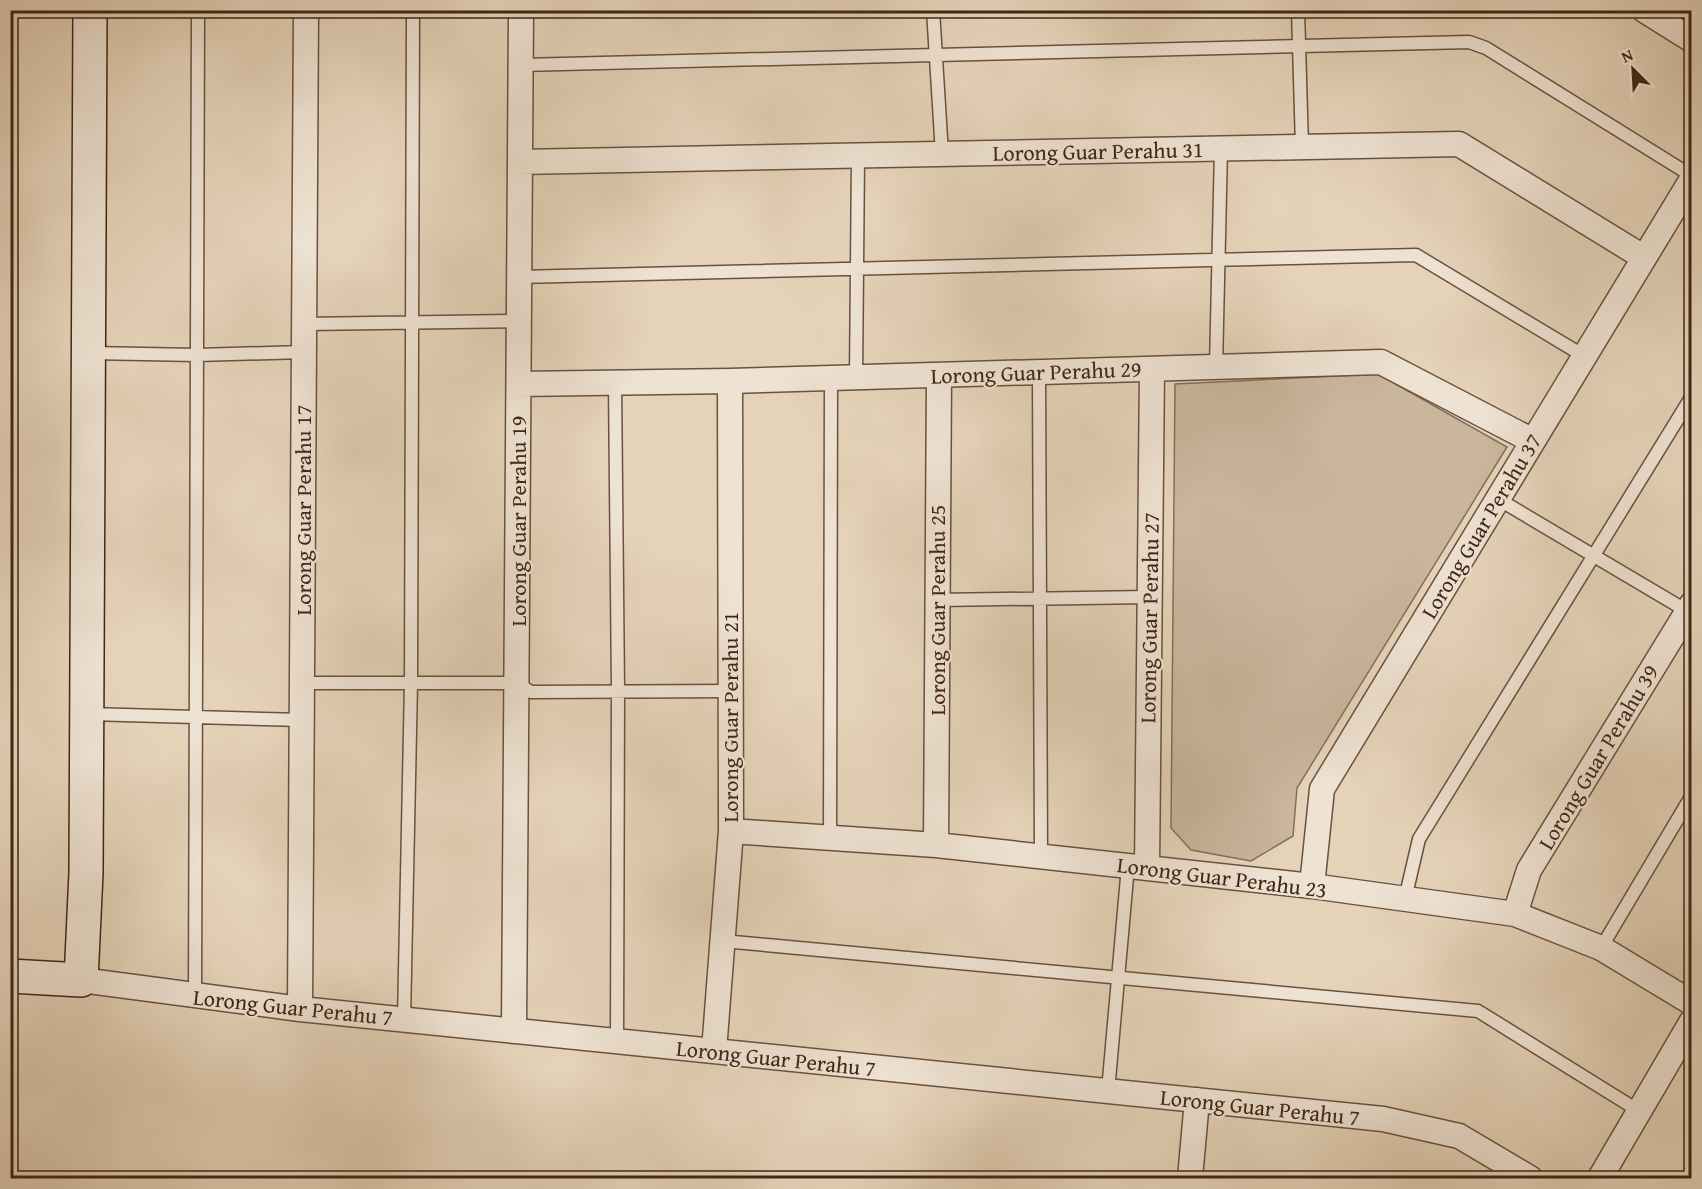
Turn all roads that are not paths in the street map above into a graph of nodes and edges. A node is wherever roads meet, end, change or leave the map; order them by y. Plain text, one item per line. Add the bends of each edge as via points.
1 (90, 10) edge
2 (198, 10) edge
3 (306, 10) edge
4 (414, 10) edge
5 (521, 10) edge
6 (933, 10) edge
7 (1298, 10) edge
8 (1644, 10) edge
9 (1692, 40) edge
10 (1299, 47) junction
11 (936, 56) junction
12 (521, 65) junction
13 (1302, 147) junction
14 (1221, 148) junction
15 (942, 154) junction
16 (858, 155) junction
17 (520, 162) junction
18 (1690, 184) edge
19 (1643, 257) junction
20 (1217, 260) junction
21 (857, 269) junction
22 (519, 277) junction
23 (519, 321) junction
24 (412, 322) junction
25 (304, 324) junction
26 (304, 352) junction
27 (88, 353) junction
28 (197, 355) junction
29 (1584, 356) junction
30 (1216, 367) junction
31 (1152, 369) junction
32 (1039, 372) junction
33 (939, 375) junction
34 (831, 378) junction
35 (856, 378) junction
36 (730, 381) junction
37 (615, 383) junction
38 (519, 384) junction
39 (1692, 396) edge
40 (1533, 441) junction
41 (1498, 499) junction
42 (1593, 556) junction
43 (1149, 597) junction
44 (1040, 599) junction
45 (938, 600) junction
46 (1689, 608) edge
47 (302, 683) junction
48 (411, 683) junction
49 (517, 683) junction
50 (618, 691) junction
51 (730, 691) junction
52 (87, 714) junction
53 (196, 718) junction
54 (302, 720) junction
55 (1692, 795) edge
56 (731, 831) junction
57 (830, 838) junction
58 (936, 845) junction
59 (1041, 856) junction
60 (1137, 867) junction
61 (1312, 886) junction
62 (1405, 899) junction
63 (1515, 914) junction
64 (723, 941) junction
65 (1601, 948) junction
66 (10, 976) edge
67 (1120, 977) junction
68 (81, 980) junction
69 (195, 997) junction
70 (1692, 1003) edge
71 (300, 1009) junction
72 (404, 1020) junction
73 (1692, 1021) edge
74 (514, 1031) junction
75 (617, 1042) junction
76 (714, 1051) junction
77 (1108, 1091) junction
78 (1197, 1100) junction
79 (1640, 1111) junction
80 (1190, 1179) edge
81 (1530, 1179) edge
82 (1600, 1179) edge

1 - 27 street
2 - 28 lane
3 - 25 street, Lorong Guar Perahu 17
4 - 24 lane
5 - 12 street, Lorong Guar Perahu 19
6 - 11 lane
7 - 10 lane
8 - 9 street
10 - 11 lane
10 - 13 lane
10 - 18 lane via 1469,42 1486,48
11 - 12 lane
11 - 15 lane
12 - 17 street, Lorong Guar Perahu 19
13 - 14 street, Lorong Guar Perahu 31
13 - 19 street, Lorong Guar Perahu 31 via 1459,144
14 - 15 street, Lorong Guar Perahu 31
14 - 20 lane
15 - 16 street, Lorong Guar Perahu 31
16 - 17 street, Lorong Guar Perahu 31
16 - 21 lane
17 - 22 street, Lorong Guar Perahu 19
18 - 19 street, Lorong Guar Perahu 37
19 - 29 street, Lorong Guar Perahu 37
20 - 21 lane
20 - 29 lane via 1416,255
20 - 30 lane
21 - 22 lane
21 - 35 lane
22 - 23 street, Lorong Guar Perahu 19
23 - 24 lane
23 - 38 street, Lorong Guar Perahu 19
24 - 25 lane
24 - 48 lane
25 - 26 street, Lorong Guar Perahu 17
26 - 28 lane
26 - 47 street, Lorong Guar Perahu 17
27 - 28 lane
27 - 52 street
28 - 53 lane
29 - 40 street, Lorong Guar Perahu 37
30 - 31 street, Lorong Guar Perahu 29
30 - 40 street, Lorong Guar Perahu 29 via 1382,362
31 - 32 street, Lorong Guar Perahu 29
31 - 43 street, Lorong Guar Perahu 27
32 - 33 street, Lorong Guar Perahu 29
32 - 44 lane
33 - 35 street, Lorong Guar Perahu 29
33 - 45 street, Lorong Guar Perahu 25
34 - 35 street, Lorong Guar Perahu 29
34 - 36 street, Lorong Guar Perahu 29
34 - 57 lane
36 - 37 street, Lorong Guar Perahu 29
36 - 51 street, Lorong Guar Perahu 21
37 - 38 street, Lorong Guar Perahu 29
37 - 50 lane
38 - 49 street, Lorong Guar Perahu 19
39 - 42 lane
40 - 41 street, Lorong Guar Perahu 37
41 - 42 lane
41 - 61 street, Lorong Guar Perahu 37 via 1322,789
42 - 46 lane
42 - 62 lane via 1419,839
43 - 44 lane
43 - 60 street, Lorong Guar Perahu 27
44 - 45 lane
44 - 59 lane
45 - 58 street, Lorong Guar Perahu 25
46 - 63 street, Lorong Guar Perahu 39 via 1529,870
47 - 48 lane
47 - 54 street, Lorong Guar Perahu 17
48 - 49 lane
48 - 72 lane
49 - 50 lane via 531,692
49 - 74 street, Lorong Guar Perahu 19
50 - 51 lane
50 - 75 lane
51 - 56 street, Lorong Guar Perahu 21
52 - 53 lane
52 - 68 street via 87,873
53 - 54 lane
53 - 69 lane
54 - 71 street, Lorong Guar Perahu 17
55 - 65 lane
56 - 57 street, Lorong Guar Perahu 23
56 - 64 street, Lorong Guar Perahu 21
57 - 58 street, Lorong Guar Perahu 23
58 - 59 street, Lorong Guar Perahu 23
59 - 60 street, Lorong Guar Perahu 23
60 - 61 street, Lorong Guar Perahu 23
60 - 67 lane
61 - 62 street, Lorong Guar Perahu 23
62 - 63 street, Lorong Guar Perahu 23
63 - 65 street, Lorong Guar Perahu 23
64 - 67 lane
64 - 76 street, Lorong Guar Perahu 21
65 - 70 street, Lorong Guar Perahu 23
66 - 68 street, Lorong Guar Perahu 7
67 - 77 lane
67 - 79 lane via 1478,1011
68 - 69 street, Lorong Guar Perahu 7
69 - 71 street, Lorong Guar Perahu 7
71 - 72 street, Lorong Guar Perahu 7
72 - 74 street, Lorong Guar Perahu 7
73 - 79 street
74 - 75 street, Lorong Guar Perahu 7
75 - 76 street, Lorong Guar Perahu 7
76 - 77 street, Lorong Guar Perahu 7
77 - 78 street, Lorong Guar Perahu 7
78 - 80 street
78 - 81 street, Lorong Guar Perahu 7 via 1383,1119 1459,1136
79 - 82 street

